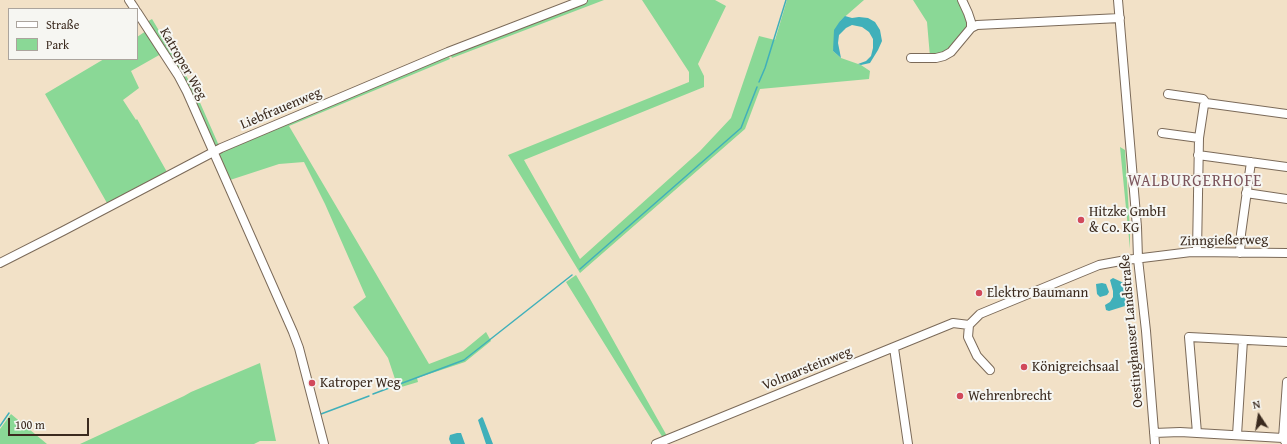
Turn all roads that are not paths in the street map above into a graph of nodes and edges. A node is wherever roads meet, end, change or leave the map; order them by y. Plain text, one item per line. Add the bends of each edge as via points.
1 (583, 0) edge
2 (962, 0) edge
3 (1118, 0) edge
4 (138, 14) edge
5 (1120, 18) junction
6 (971, 28) junction
7 (911, 58) dead end
8 (1168, 94) dead end
9 (1206, 103) junction
10 (1287, 114) edge
11 (1162, 133) dead end
12 (1199, 138) junction
13 (214, 153) junction
14 (1198, 155) junction
15 (1251, 162) junction
16 (1287, 167) edge
17 (1174, 180) dead end
18 (1198, 180) junction
19 (1246, 193) junction
20 (1287, 199) edge
21 (1197, 252) junction
22 (1240, 253) junction
23 (1287, 253) edge
24 (1138, 259) junction
25 (0, 263) edge
26 (969, 325) junction
27 (1243, 340) junction
28 (1287, 342) edge
29 (894, 348) junction
30 (990, 370) dead end
31 (1287, 382) edge
32 (1154, 433) junction
33 (1197, 433) junction
34 (1237, 435) junction
35 (1285, 440) edge
36 (324, 444) edge
37 (656, 444) edge
38 (908, 444) edge
39 (1155, 444) edge

1 - 13 street, Liebfrauenweg via 448,52
2 - 6 street
3 - 5 street, Oestinghauser Landstraße
4 - 13 street, Katroper Weg via 182,82
5 - 6 street via 977,25
5 - 24 street, Oestinghauser Landstraße
6 - 7 street via 951,52 944,56
8 - 9 street via 1203,99
9 - 10 street
9 - 12 street
11 - 12 street
12 - 14 street
13 - 25 street, Liebfrauenweg
13 - 36 street, Katroper Weg via 293,332
14 - 15 street
14 - 18 street
15 - 16 street
15 - 19 street
17 - 18 street
18 - 21 street
19 - 20 street
19 - 22 street
21 - 22 street, Zinngießerweg
21 - 24 street, Zinngießerweg
22 - 23 street, Zinngießerweg
24 - 26 street via 1099,265 980,314
24 - 32 street, Oestinghauser Landstraße
26 - 29 street, Volmarsteinweg via 953,323
26 - 30 street via 968,337 977,356
27 - 28 street
27 - 33 street via 1189,337
27 - 34 street
29 - 37 street, Volmarsteinweg
29 - 38 street
31 - 35 street
32 - 33 street
32 - 39 street, Oestinghauser Landstraße
33 - 34 street
34 - 35 street

